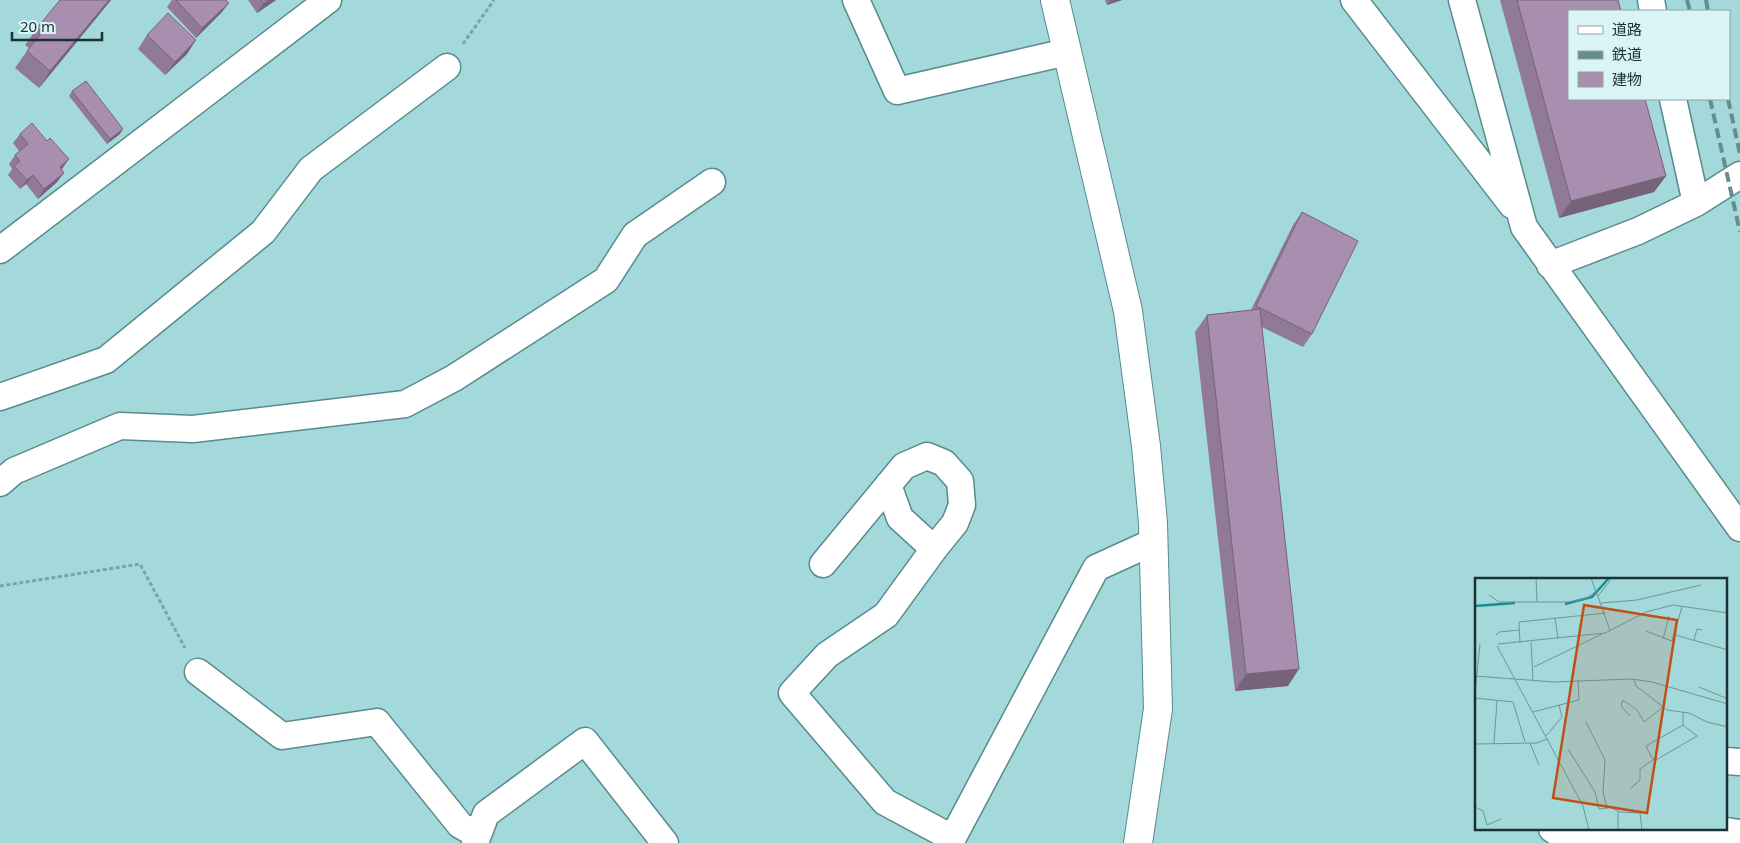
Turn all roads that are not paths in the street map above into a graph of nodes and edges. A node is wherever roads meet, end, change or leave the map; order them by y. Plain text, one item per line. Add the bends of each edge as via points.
1 (328, 0) edge
2 (856, 0) edge
3 (1054, 0) edge
4 (1354, 0) edge
5 (1462, 0) edge
6 (1067, 52) junction
7 (447, 67) road end
8 (1673, 100) edge
9 (1740, 175) edge
10 (712, 182) dead end
11 (1696, 203) junction
12 (1521, 216) junction
13 (0, 250) edge
14 (1550, 265) junction
15 (0, 397) edge
16 (0, 483) edge
17 (888, 486) junction
18 (1740, 528) edge
19 (1153, 542) junction
20 (934, 549) junction
21 (823, 564) dead end
22 (198, 672) road end
23 (1554, 830) edge
24 (1740, 833) edge
25 (476, 839) edge
26 (951, 841) edge
27 (1602, 841) edge
28 (665, 843) edge
29 (1138, 843) edge

1 - 13 street
2 - 6 street via 897,91
3 - 6 street
4 - 12 street
5 - 12 street
6 - 19 street via 1128,311 1146,446
7 - 15 street via 311,169 263,232 106,360
8 - 11 street
9 - 11 street
10 - 16 street via 635,235 606,280 454,378 404,404 193,429 120,426 14,471
11 - 14 street via 1638,231
12 - 14 street via 1524,227
14 - 18 street
17 - 20 street via 900,518
17 - 20 street via 904,466 927,456 944,463 960,481 962,505 955,524
17 - 21 street
19 - 26 street via 1096,568
19 - 29 street via 1158,709
20 - 26 street via 886,614 827,655 792,692 885,802
22 - 25 street via 282,736 377,722 460,825
23 - 27 street via 1567,839
24 - 27 street via 1718,830 1655,832
25 - 28 street via 486,814 585,741

